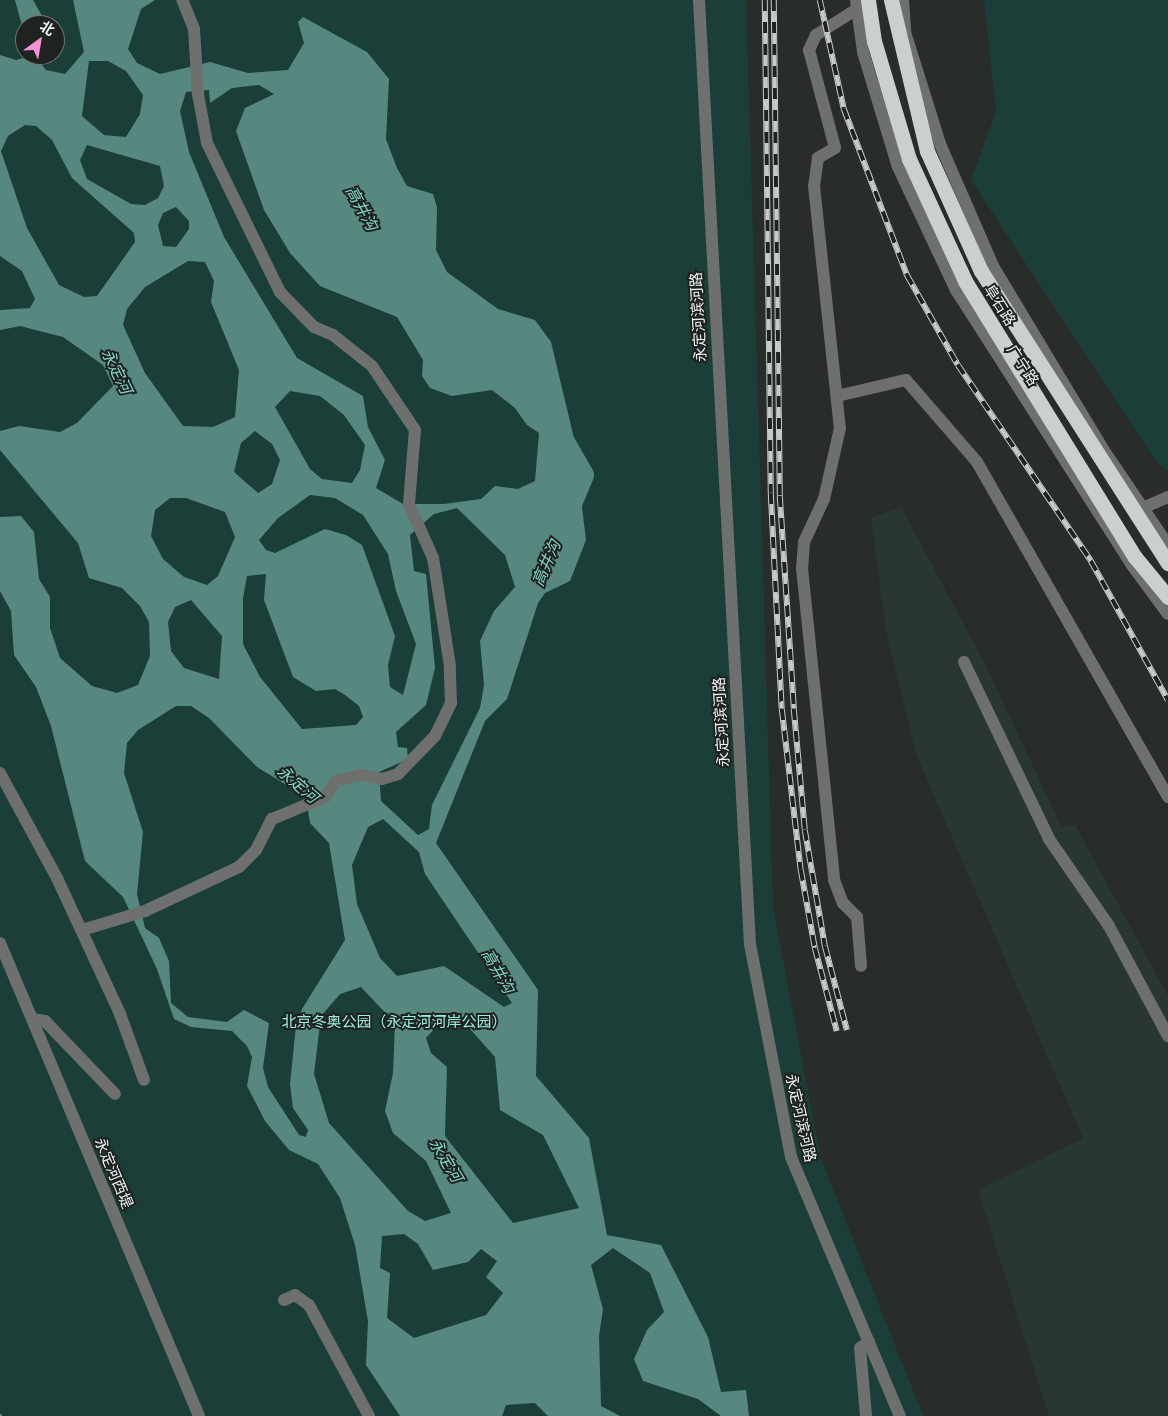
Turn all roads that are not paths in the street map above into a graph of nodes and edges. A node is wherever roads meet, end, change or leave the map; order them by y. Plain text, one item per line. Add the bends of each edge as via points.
1 (182, 0) edge
2 (699, 0) edge
3 (891, 0) edge
4 (903, 0) edge
5 (861, 3) edge
6 (837, 396) junction
7 (1168, 496) edge
8 (1143, 508) junction
9 (1168, 545) edge
10 (1168, 563) edge
11 (1168, 597) edge
12 (1168, 614) edge
13 (964, 662) dead end
14 (0, 773) edge
15 (1168, 797) edge
16 (82, 930) junction
17 (0, 943) edge
18 (861, 966) dead end
19 (32, 1020) junction
20 (1168, 1036) edge
21 (144, 1080) dead end
22 (115, 1094) dead end
23 (284, 1300) dead end
24 (869, 1342) junction
25 (199, 1416) edge
26 (369, 1416) edge
27 (866, 1416) edge
28 (900, 1416) edge

1 - 16 street via 194,29 198,94 207,143 280,292 314,327 333,335 372,366 415,430 410,504 433,558 444,619 451,703 435,736 417,759 398,774 382,778 360,774 336,782 325,797 292,807 272,819 256,850 239,867 145,911
2 - 24 street, 永定河滨河路 via 750,944 791,1158
3 - 10 highway, 阜石路 via 896,35 928,151 982,271
4 - 8 street, 广宁路 via 905,32 940,144 993,266
5 - 6 street via 816,35 809,50 835,148 818,158 814,186
5 - 11 highway, 阜石路 via 910,159 965,280 1135,557
5 - 12 street, 广宁路 via 863,52 898,167 956,290 1131,564
6 - 15 street via 906,380 977,462
6 - 18 street via 840,428 836,458 804,542 802,568 834,880 843,903 857,917
7 - 8 street
8 - 9 street, 广宁路
13 - 20 street via 1049,838 1109,926
14 - 16 street
16 - 21 street via 120,1014
17 - 19 street, 永定河西堤
19 - 22 street via 45,1021
19 - 25 street, 永定河西堤
23 - 26 street via 295,1295 309,1305
24 - 27 street via 860,1348
24 - 28 street, 永定河滨河路

